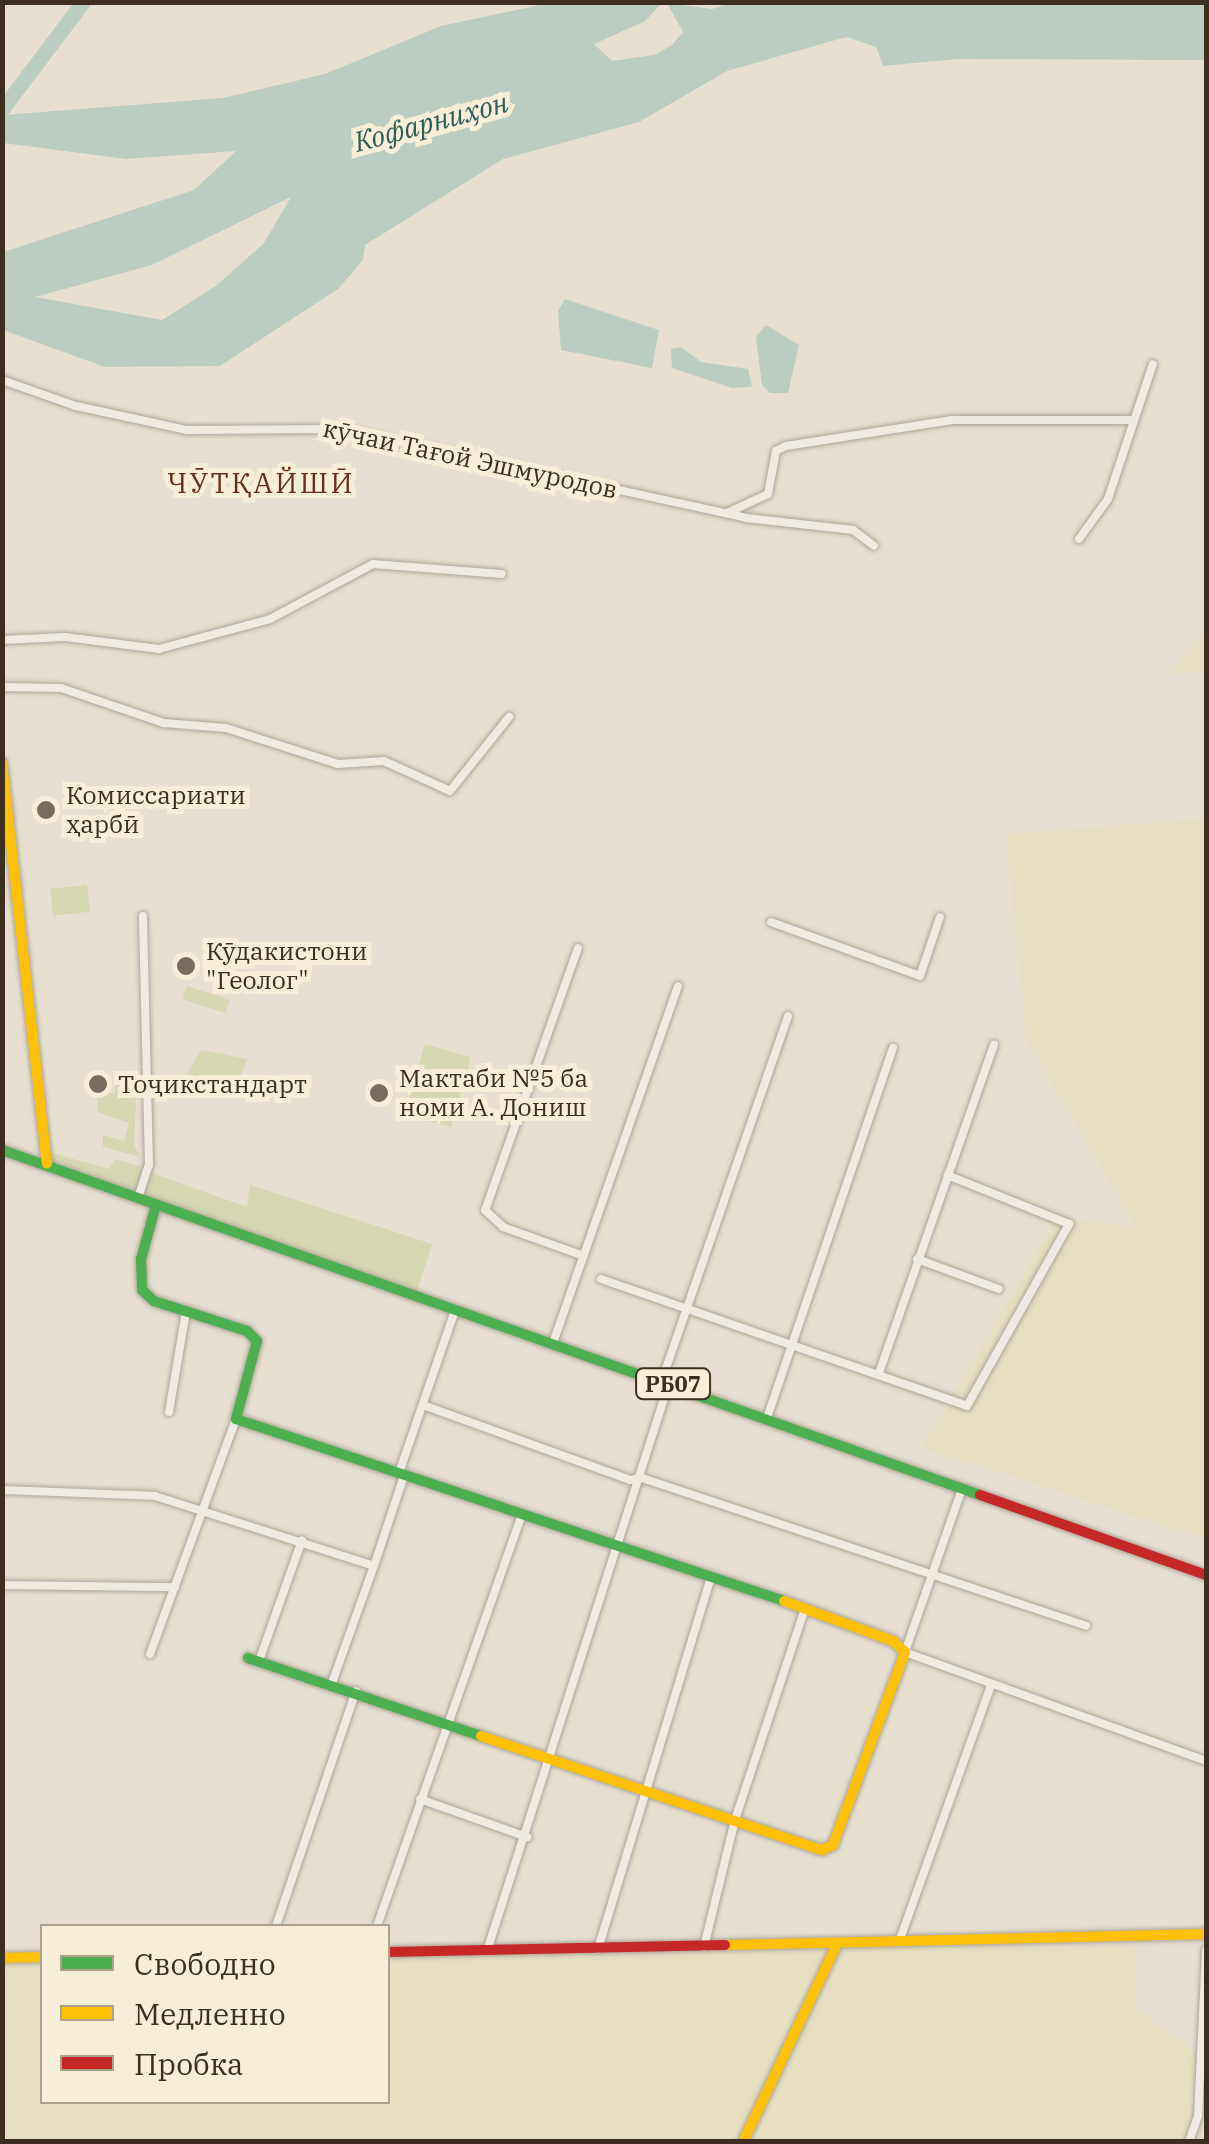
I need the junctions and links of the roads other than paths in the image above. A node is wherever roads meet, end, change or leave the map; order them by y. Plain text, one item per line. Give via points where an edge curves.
1 (1153, 364) dead end
2 (2, 380) edge
3 (1133, 420) junction
4 (726, 513) junction
5 (1079, 539) dead end
6 (874, 546) dead end
7 (502, 574) dead end
8 (2, 640) edge
9 (2, 687) edge
10 (509, 717) dead end
11 (2, 763) edge
12 (143, 916) dead end
13 (940, 916) dead end
14 (771, 922) dead end
15 (578, 948) dead end
16 (678, 986) dead end
17 (788, 1016) dead end
18 (994, 1045) dead end
19 (893, 1048) dead end
20 (2, 1147) edge
21 (47, 1163) junction
22 (948, 1175) junction
23 (138, 1198) junction
24 (156, 1204) junction
25 (584, 1256) junction
26 (917, 1259) junction
27 (601, 1278) dead end
28 (999, 1288) dead end
29 (686, 1308) junction
30 (455, 1310) junction
31 (186, 1311) junction
32 (553, 1343) junction
33 (793, 1345) junction
34 (880, 1373) junction
35 (666, 1382) junction
36 (423, 1405) junction
37 (169, 1412) dead end
38 (767, 1418) junction
39 (236, 1419) junction
40 (402, 1474) junction
41 (642, 1478) junction
42 (2, 1490) edge
43 (962, 1490) junction
44 (204, 1510) junction
45 (522, 1517) junction
46 (302, 1540) junction
47 (619, 1548) junction
48 (374, 1566) junction
49 (932, 1575) junction
50 (1206, 1576) edge
51 (711, 1578) junction
52 (2, 1585) edge
53 (175, 1587) junction
54 (805, 1608) junction
55 (1086, 1626) dead end
56 (905, 1652) junction
57 (150, 1654) dead end
58 (253, 1659) joint
59 (332, 1683) junction
60 (990, 1688) junction
61 (356, 1691) junction
62 (447, 1722) junction
63 (554, 1759) junction
64 (1206, 1761) edge
65 (643, 1792) junction
66 (420, 1799) junction
67 (735, 1820) junction
68 (527, 1837) junction
69 (277, 1924) edge
70 (378, 1924) edge
71 (1206, 1934) edge
72 (836, 1946) junction
73 (898, 1946) junction
74 (704, 1948) junction
75 (598, 1949) junction
76 (1206, 1950) edge
77 (488, 1951) junction
78 (390, 1952) edge
79 (40, 1957) edge
80 (2, 1958) edge
81 (742, 2142) edge
82 (1189, 2142) edge

1 - 3 street
2 - 4 street, кӯчаи Тағой Эшмуродов via 76,406 187,430 339,429
3 - 4 street via 952,420 786,446 776,451 768,494
3 - 5 street via 1108,499
4 - 6 street, кӯчаи Тағой Эшмуродов via 853,530
7 - 8 street via 374,564 270,618 159,649 65,637
9 - 10 street via 61,688 164,723 226,728 338,764 384,761 450,791
11 - 21 main road
12 - 23 street via 150,1165
13 - 14 street via 920,976
15 - 25 street via 485,1210 503,1228
16 - 25 street
17 - 29 street
18 - 22 street
19 - 33 street
20 - 21 main road, РБ07
21 - 23 main road, РБ07
22 - 26 street
22 - 34 street via 1065,1218 1069,1231 967,1406
23 - 24 main road, РБ07
24 - 30 main road, РБ07
24 - 31 main road via 139,1284 154,1300
25 - 32 street
26 - 28 street
26 - 34 street
27 - 29 street
29 - 33 street
29 - 35 street
30 - 32 main road, РБ07
30 - 36 street
31 - 37 street
31 - 39 main road via 247,1331 258,1342
32 - 35 main road, РБ07
33 - 34 street
33 - 38 street
35 - 38 main road, РБ07
35 - 41 street
36 - 40 street
36 - 41 street via 630,1480
38 - 43 main road, РБ07
39 - 40 main road
39 - 44 street
40 - 45 main road
40 - 48 street
41 - 47 street
41 - 49 street
42 - 44 street via 138,1494
43 - 49 street
43 - 50 main road, РБ07
44 - 46 street
44 - 53 street
45 - 47 main road
45 - 62 street
46 - 48 street
46 - 58 street
47 - 51 main road
47 - 63 street
48 - 59 street
49 - 55 street
49 - 56 street
51 - 54 main road
51 - 65 street
52 - 53 street
53 - 57 street
54 - 56 main road via 894,1641
54 - 67 street
56 - 60 street
56 - 67 main road via 833,1845 822,1850
58 - 59 main road
59 - 61 main road
60 - 64 street
60 - 73 street
61 - 62 main road
61 - 69 street
62 - 63 main road
62 - 66 street
63 - 65 main road
63 - 68 street
65 - 67 main road
65 - 75 street
66 - 68 street
66 - 70 street
67 - 74 street
68 - 77 street
71 - 73 main road
72 - 73 main road
72 - 74 main road
72 - 81 main road
74 - 75 main road
75 - 77 main road
76 - 82 street via 1198,2116
77 - 78 main road
79 - 80 main road

